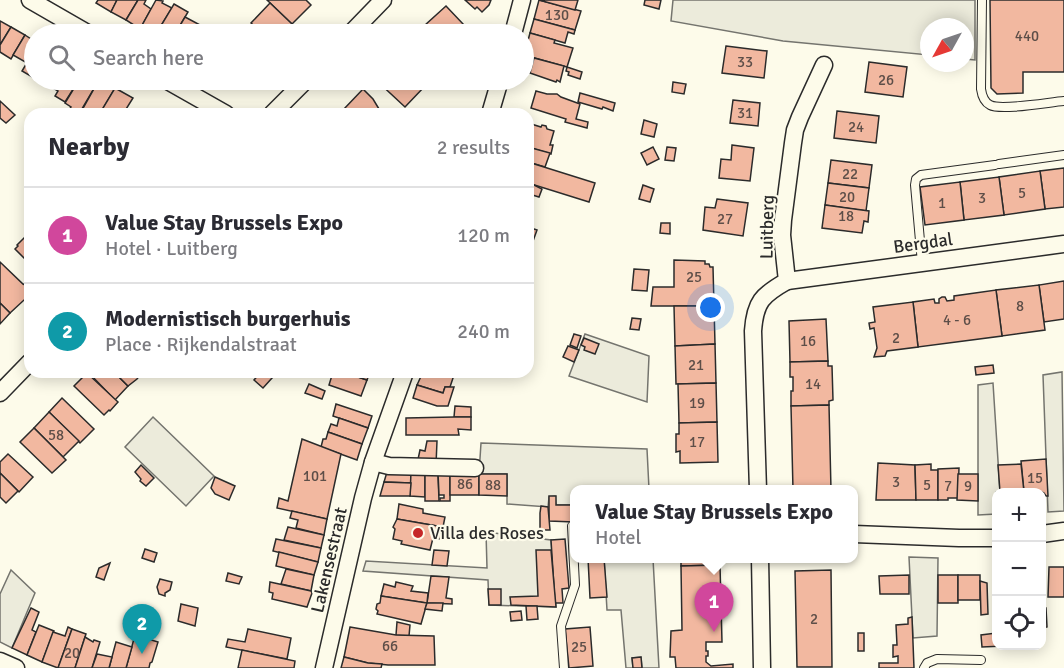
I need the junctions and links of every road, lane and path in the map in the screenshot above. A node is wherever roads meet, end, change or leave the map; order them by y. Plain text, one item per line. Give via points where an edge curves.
1 (30, 0) edge
2 (383, 0) edge
3 (522, 0) edge
4 (982, 0) edge
5 (72, 24) edge
6 (360, 24) edge
7 (516, 24) edge
8 (824, 65) dead end
9 (183, 90) edge
10 (296, 90) edge
11 (497, 90) edge
12 (1064, 101) edge
13 (215, 108) edge
14 (278, 108) edge
15 (492, 108) edge
16 (1064, 155) edge
17 (1064, 244) edge
18 (922, 263) junction
19 (787, 281) junction
20 (24, 369) edge
21 (403, 378) edge
22 (0, 393) edge
23 (373, 462) junction
24 (475, 468) dead end
25 (758, 485) edge
26 (1064, 531) edge
27 (1046, 533) edge
28 (858, 534) edge
29 (992, 538) edge
30 (574, 563) edge
31 (760, 563) edge
32 (981, 660) dead end
33 (0, 661) edge
34 (16, 668) edge
35 (324, 668) edge
36 (564, 668) edge
37 (762, 668) edge
38 (924, 668) edge

1 - 5 street
2 - 6 street
3 - 7 street
4 - 12 lane via 984,100 999,108
8 - 19 street, Luitberg via 795,130 782,235
9 - 13 street
10 - 14 street
11 - 15 street
16 - 18 lane via 921,175 915,185
17 - 18 street, Bergdal
18 - 19 street, Bergdal
19 - 25 street, Luitberg via 769,292 755,314
20 - 22 street
21 - 23 street, Lakensestraat
23 - 24 street via 389,466
23 - 35 street, Lakensestraat
26 - 27 street
28 - 29 street
30 - 36 lane via 575,585 561,627
31 - 37 street
32 - 38 lane via 937,659
33 - 34 street

